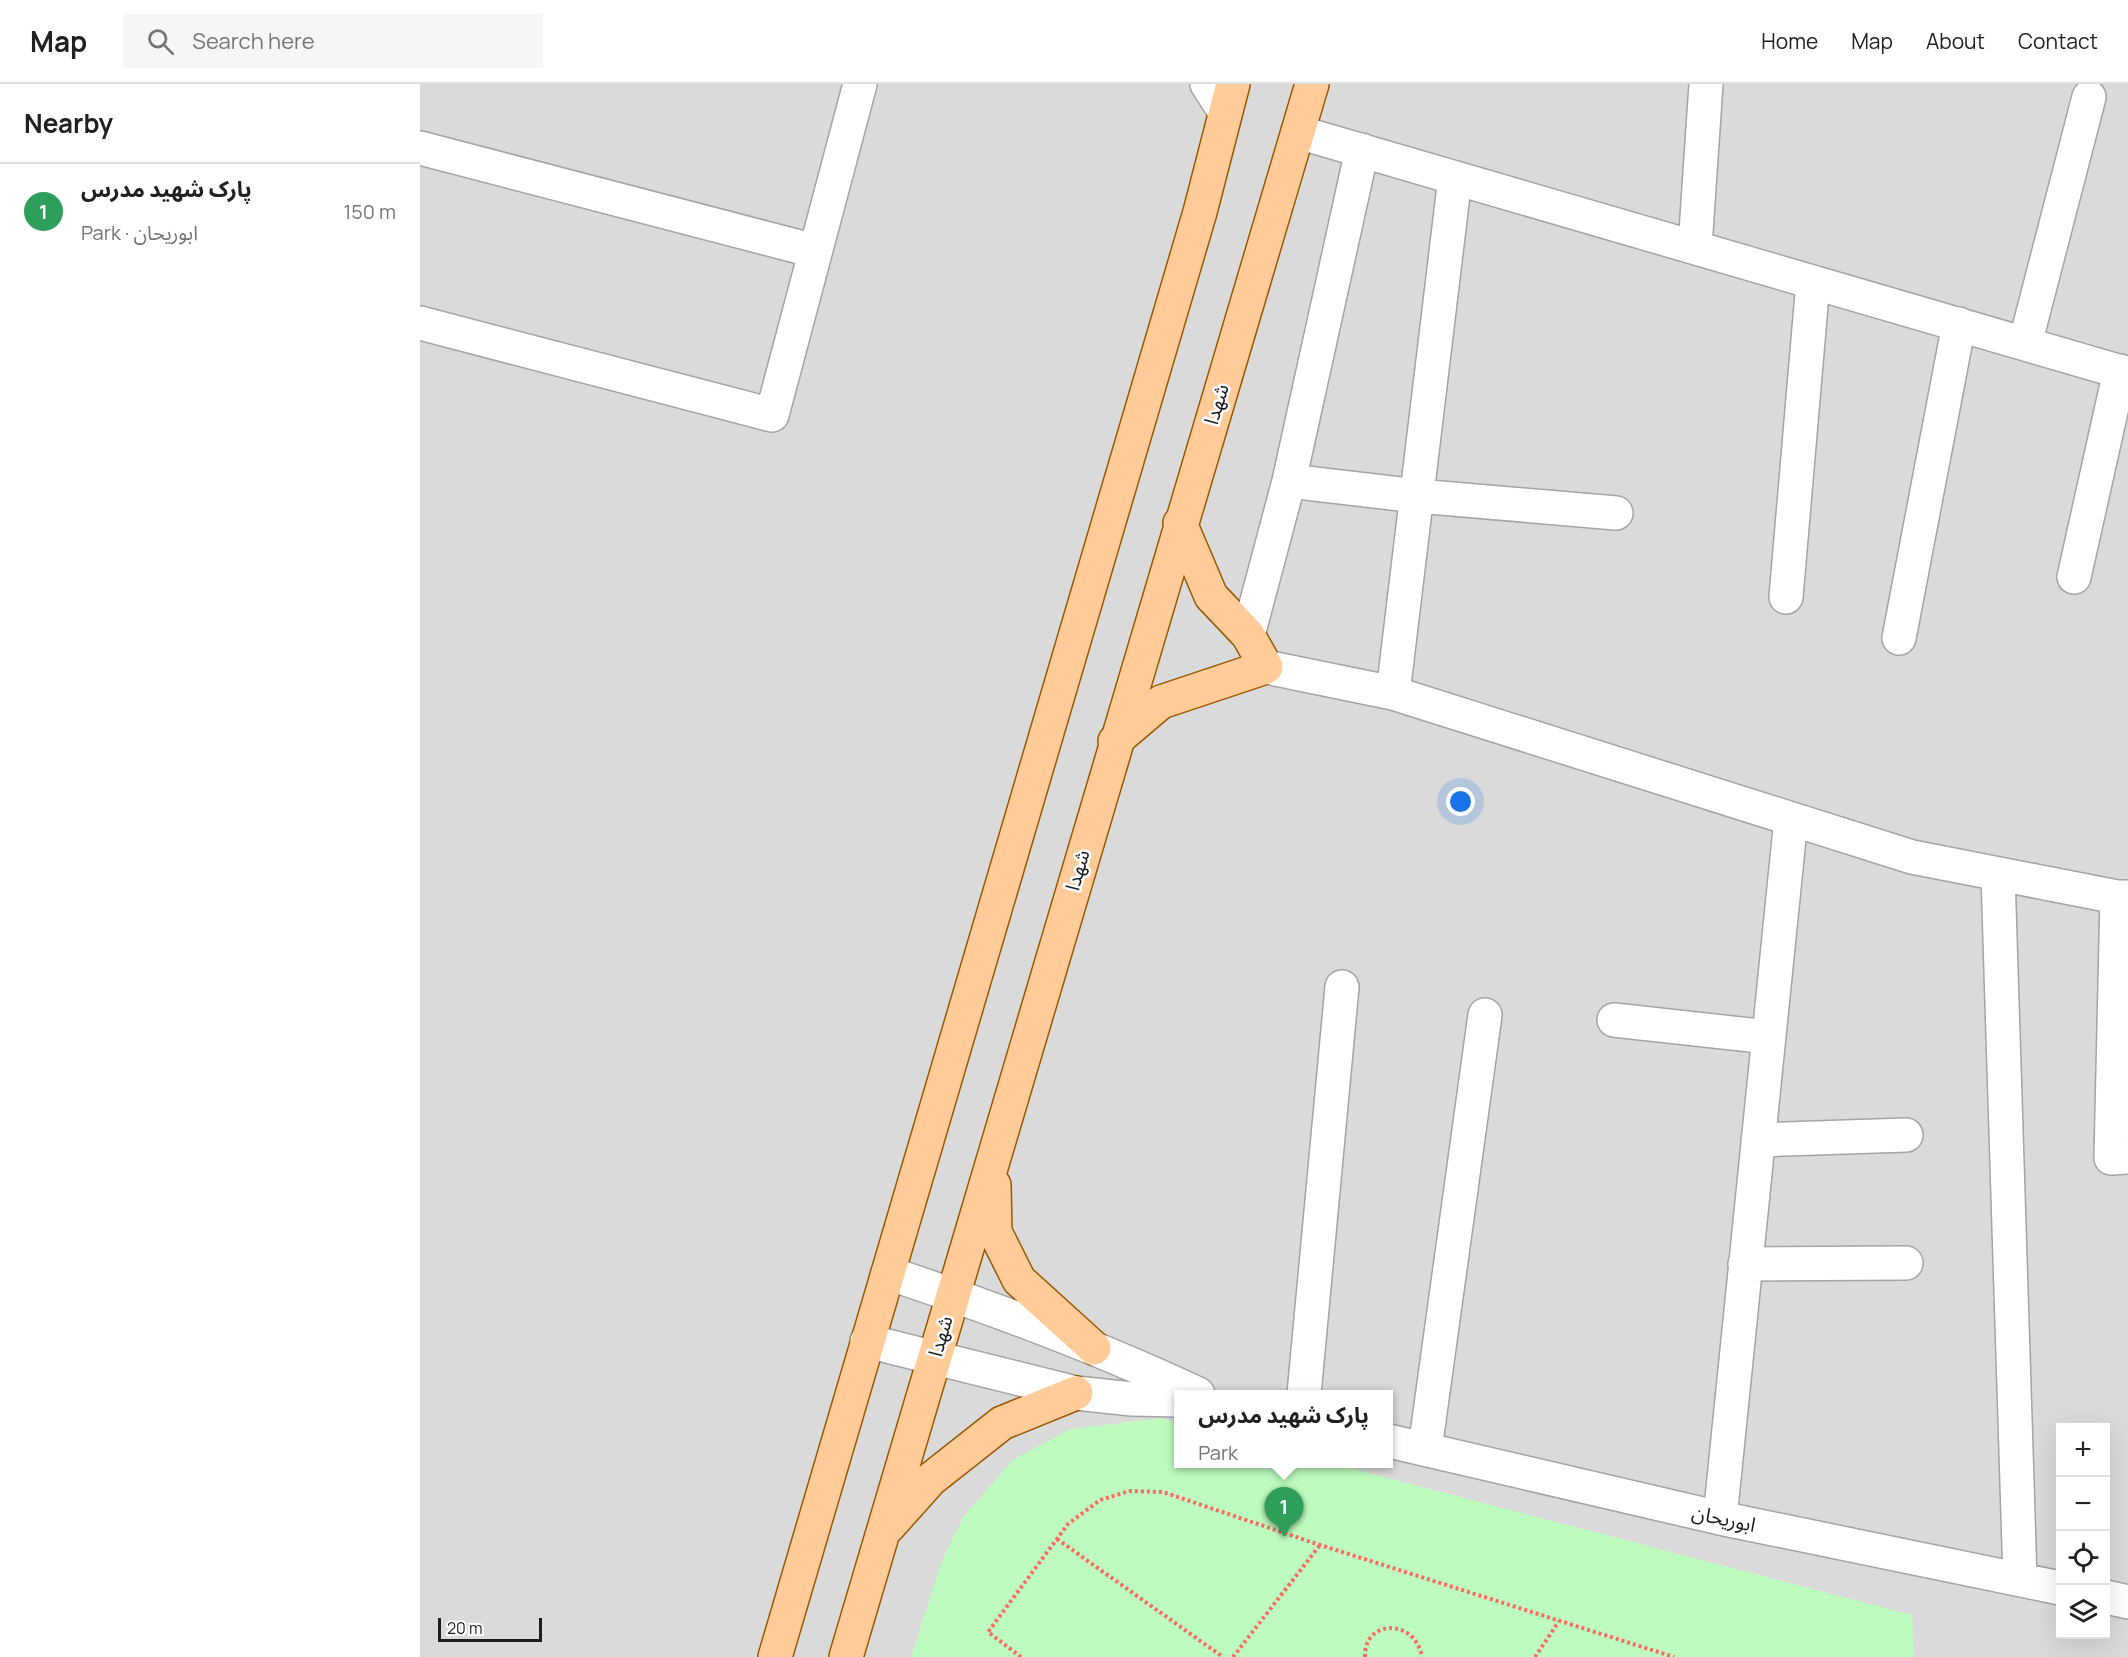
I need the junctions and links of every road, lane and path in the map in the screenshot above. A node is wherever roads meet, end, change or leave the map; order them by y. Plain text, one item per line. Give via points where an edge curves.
1 (860, 84) edge
2 (1207, 84) edge
3 (1312, 84) edge
4 (1706, 84) edge
5 (2089, 97) dead end
6 (1229, 98) edge
7 (1298, 132) junction
8 (420, 148) edge
9 (1362, 150) junction
10 (1455, 177) junction
11 (1695, 248) junction
12 (815, 251) junction
13 (1813, 282) junction
14 (420, 323) edge
15 (1959, 324) junction
16 (2025, 344) junction
17 (2124, 372) edge
18 (1289, 481) junction
19 (1417, 496) junction
20 (1616, 513) dead end
21 (1180, 523) junction
22 (2074, 577) dead end
23 (1786, 597) dead end
24 (1248, 635) junction
25 (1899, 638) dead end
26 (1266, 667) junction
27 (1393, 693) junction
28 (1115, 741) junction
29 (1791, 819) junction
30 (1998, 874) junction
31 (2123, 897) edge
32 (1342, 987) dead end
33 (1485, 1016) dead end
34 (1614, 1020) dead end
35 (1769, 1037) junction
36 (1906, 1135) dead end
37 (1758, 1140) junction
38 (994, 1153) junction
39 (2128, 1157) edge
40 (1906, 1263) dead end
41 (1746, 1264) junction
42 (888, 1273) junction
43 (952, 1294) junction
44 (867, 1341) junction
45 (1095, 1348) junction
46 (934, 1356) junction
47 (1187, 1390) edge
48 (1304, 1390) edge
49 (1076, 1393) junction
50 (1174, 1400) edge
51 (1393, 1442) edge
52 (1425, 1449) junction
53 (1720, 1518) junction
54 (882, 1532) junction
55 (1057, 1539) junction
56 (1320, 1545) junction
57 (2020, 1580) junction
58 (2056, 1587) edge
59 (2110, 1598) edge
60 (2128, 1602) edge
61 (1559, 1621) junction
62 (1665, 1656) edge
63 (775, 1657) edge
64 (846, 1657) edge
65 (1020, 1657) edge
66 (1223, 1657) edge
67 (1233, 1657) edge
68 (1365, 1657) edge
69 (1422, 1657) edge
70 (1535, 1657) edge
71 (1674, 1657) edge

1 - 12 street
2 - 6 street
3 - 7 main road, شهدا
4 - 11 street
5 - 16 street
6 - 42 main road via 1200,212
7 - 9 street
7 - 21 main road, شهدا
8 - 12 street
9 - 10 street
9 - 18 street
10 - 11 street
10 - 19 street
11 - 13 street
12 - 14 street via 772,415
13 - 15 street
13 - 23 street
15 - 16 street
15 - 25 street
16 - 17 street
17 - 22 street
18 - 19 street
18 - 24 street
19 - 20 street
19 - 27 street
21 - 24 main road via 1211,597
21 - 28 main road, شهدا
24 - 26 main road
26 - 27 street
26 - 28 main road via 1161,702
27 - 29 street
28 - 38 main road, شهدا
29 - 30 street via 1912,857
29 - 35 street
30 - 31 street
30 - 57 street
31 - 39 street via 2111,1158
32 - 48 street
33 - 52 street
34 - 35 street
35 - 37 street
36 - 37 street
37 - 41 street
38 - 43 main road, شهدا
38 - 45 main road via 995,1232 1019,1280
40 - 41 street
41 - 53 street
42 - 43 street
42 - 44 main road
43 - 45 street
43 - 46 main road, شهدا
44 - 46 street
44 - 63 main road
45 - 47 street
46 - 49 street
46 - 54 main road, شهدا
49 - 50 street
49 - 54 main road via 1002,1423 931,1479
51 - 52 street, ابوریحان
52 - 53 street, ابوریحان
53 - 57 street, ابوریحان
54 - 64 main road, شهدا
55 - 56 path via 1068,1524 1100,1500 1130,1491 1163,1492
55 - 65 path via 987,1632
55 - 66 path
56 - 61 path
56 - 67 path
57 - 58 street, ابوریحان
59 - 60 street
61 - 62 path
61 - 70 path
62 - 71 path
68 - 69 path via 1372,1636 1389,1628 1416,1638

